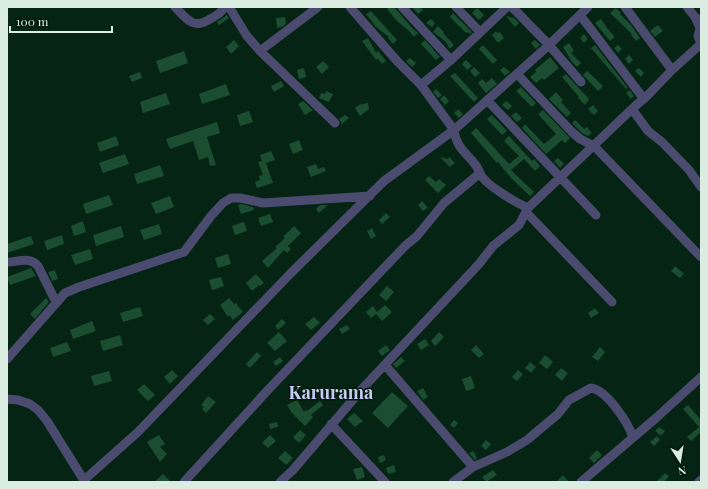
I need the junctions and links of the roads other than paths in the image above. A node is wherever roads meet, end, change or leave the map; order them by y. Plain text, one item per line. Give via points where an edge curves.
1 (175, 7) edge
2 (225, 7) edge
3 (229, 7) edge
4 (318, 7) edge
5 (402, 7) edge
6 (456, 7) edge
7 (507, 7) edge
8 (512, 7) edge
9 (625, 7) edge
10 (687, 7) edge
11 (356, 9) edge
12 (583, 10) edge
13 (698, 19) edge
14 (480, 32) junction
15 (701, 44) edge
16 (549, 45) junction
17 (260, 51) junction
18 (451, 60) junction
19 (672, 70) junction
20 (517, 74) junction
21 (581, 82) dead end
22 (421, 86) junction
23 (644, 99) junction
24 (487, 100) junction
25 (632, 109) junction
26 (335, 123) dead end
27 (454, 130) junction
28 (594, 146) junction
29 (480, 173) junction
30 (560, 177) junction
31 (701, 187) edge
32 (370, 196) junction
33 (527, 210) junction
34 (596, 215) dead end
35 (701, 257) edge
36 (7, 262) edge
37 (56, 302) junction
38 (612, 302) dead end
39 (7, 359) edge
40 (385, 365) junction
41 (701, 378) edge
42 (7, 399) edge
43 (331, 424) junction
44 (633, 437) junction
45 (474, 467) junction
46 (286, 480) edge
47 (84, 481) edge
48 (184, 482) edge
49 (385, 482) edge
50 (453, 482) edge
51 (581, 482) edge

1 - 2 street via 196,24 204,23 222,12
3 - 17 street
4 - 17 street
5 - 18 street
6 - 14 street
7 - 14 street
8 - 16 street
9 - 19 street
10 - 13 street
11 - 22 street
12 - 16 street
12 - 23 street
13 - 15 street via 698,36
14 - 18 street
15 - 19 street
16 - 20 street
16 - 21 street
17 - 26 street
18 - 22 street
19 - 23 street
20 - 24 street
20 - 28 street via 572,132
22 - 27 street
23 - 25 street
24 - 27 street
24 - 30 street
25 - 28 street
25 - 31 street via 648,131 689,170
27 - 29 street via 458,146
27 - 32 street via 384,182
28 - 30 street
28 - 35 street
29 - 33 street via 499,191
29 - 48 street via 444,203 417,236 272,385
30 - 33 street
30 - 34 street
32 - 37 street via 263,203 231,198 211,216 184,252 79,287 65,293
32 - 47 street via 290,274 138,432
33 - 38 street
33 - 40 street via 519,225 493,246
36 - 37 street via 34,262
37 - 39 street
40 - 43 street
40 - 45 street
41 - 44 street
42 - 47 street via 30,404 38,410
43 - 46 street
43 - 49 street
44 - 45 street via 629,426 609,400 591,388 569,400 558,414 527,440
44 - 51 street
45 - 50 street

